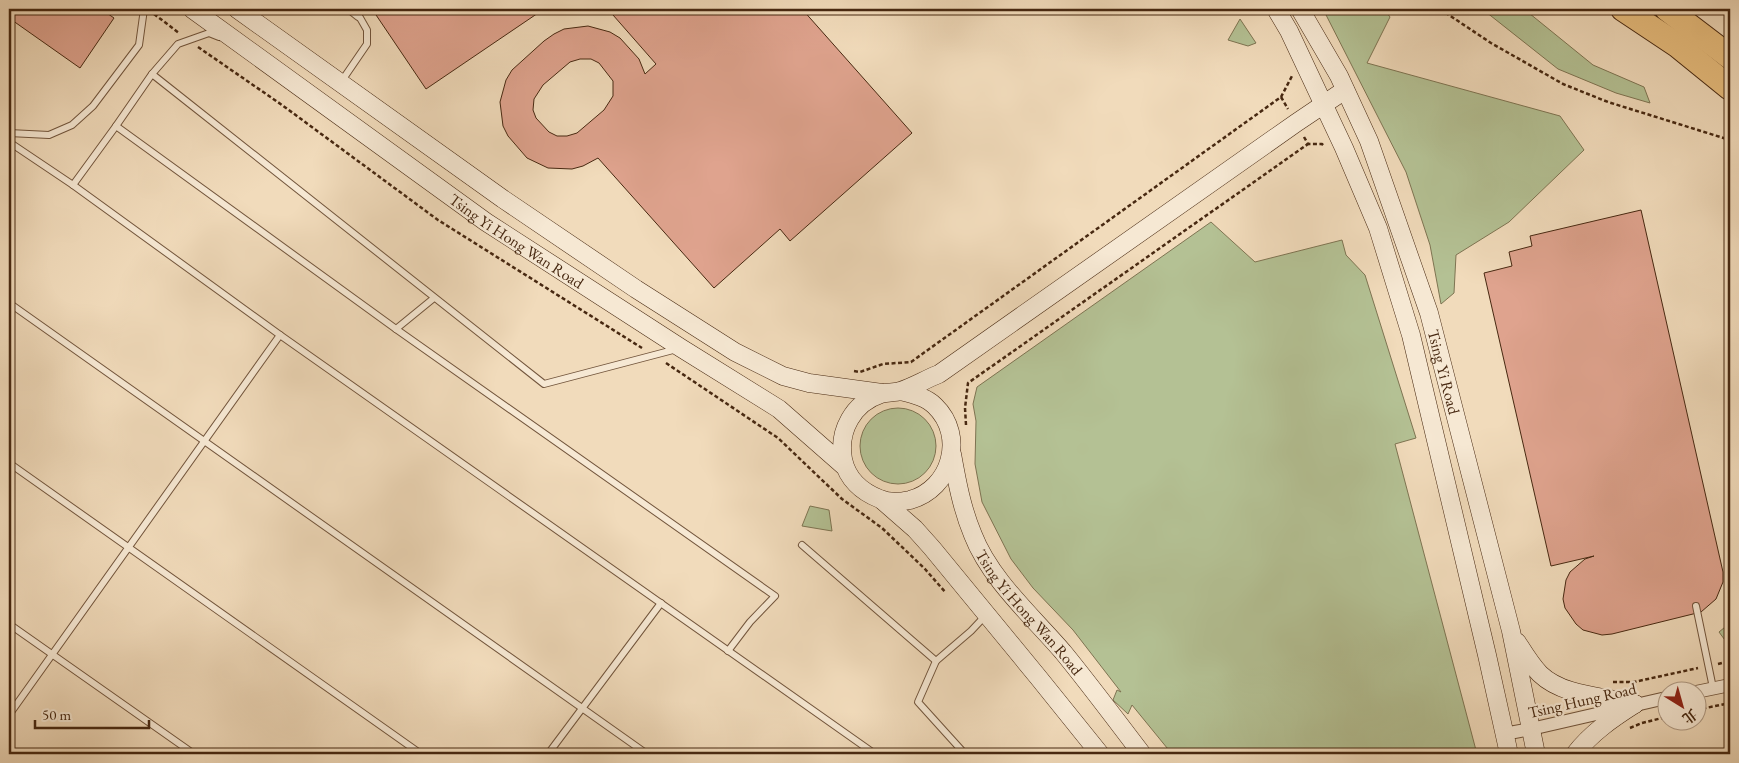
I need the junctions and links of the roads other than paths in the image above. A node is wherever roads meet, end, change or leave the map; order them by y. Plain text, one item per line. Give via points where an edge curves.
1 (144, 9) edge
2 (192, 9) edge
3 (237, 9) edge
4 (348, 9) edge
5 (355, 9) edge
6 (1276, 9) edge
7 (1300, 9) edge
8 (1624, 9) edge
9 (1667, 9) edge
10 (360, 18) junction
11 (242, 45) junction
12 (1730, 57) edge
13 (152, 74) junction
14 (340, 83) junction
15 (1730, 88) edge
16 (1345, 90) junction
17 (1323, 104) junction
18 (116, 126) junction
19 (9, 133) edge
20 (9, 142) edge
21 (73, 185) junction
22 (434, 298) junction
23 (9, 303) edge
24 (396, 329) junction
25 (280, 335) junction
26 (681, 348) junction
27 (938, 374) junction
28 (900, 391) junction
29 (882, 393) junction
30 (934, 405) junction
31 (204, 441) junction
32 (952, 454) junction
33 (9, 463) edge
34 (844, 466) junction
35 (883, 501) junction
36 (802, 545) dead end
37 (128, 548) junction
38 (661, 603) junction
39 (1696, 606) dead end
40 (987, 614) junction
41 (9, 624) edge
42 (1510, 631) junction
43 (728, 651) junction
44 (52, 654) junction
45 (936, 661) junction
46 (1730, 685) edge
47 (1712, 688) junction
48 (1706, 690) edge
49 (1656, 700) edge
50 (1635, 704) junction
51 (583, 708) junction
52 (9, 715) edge
53 (1531, 729) junction
54 (1504, 734) junction
55 (194, 754) edge
56 (421, 754) edge
57 (548, 754) edge
58 (647, 754) edge
59 (875, 754) edge
60 (965, 754) edge
61 (1100, 754) edge
62 (1142, 754) edge
63 (1509, 754) edge
64 (1536, 754) edge
65 (1575, 754) edge

1 - 19 lane via 139,45 93,106 72,126 49,135
2 - 11 street, Tsing Yi Hong Wan Road
3 - 14 street, Tsing Yi Hong Wan Road
4 - 10 lane
5 - 10 lane
6 - 17 street, Tsing Yi Road
7 - 16 street, Tsing Yi Road
8 - 15 highway via 1677,45
9 - 12 highway
10 - 14 lane via 367,30 367,44
11 - 13 lane via 209,33 178,44
11 - 26 street, Tsing Yi Hong Wan Road via 486,222
13 - 18 lane
13 - 22 lane
14 - 29 street, Tsing Yi Hong Wan Road via 534,220 735,352 783,376
16 - 17 street
16 - 42 street, Tsing Yi Road via 1369,140 1428,313
17 - 27 street
17 - 54 street, Tsing Yi Road via 1378,228 1411,335
18 - 21 lane
18 - 24 lane
20 - 21 lane
21 - 25 lane
22 - 24 lane
22 - 26 lane via 544,384
23 - 31 lane
24 - 43 lane via 775,596
25 - 31 lane
25 - 38 lane
26 - 34 street, Tsing Yi Hong Wan Road via 779,409
27 - 28 street
27 - 30 street
28 - 29 street
28 - 30 street via 918,395
29 - 34 street via 866,401 852,414 844,430 841,448
30 - 32 street via 945,419 951,436
31 - 37 lane
31 - 51 lane
32 - 35 street via 946,471 935,486 920,497 902,502
32 - 62 street, Tsing Yi Hong Wan Road via 960,496 973,536 986,559 1002,584 1064,654
33 - 37 lane
34 - 35 street via 853,482 867,494
35 - 40 street, Tsing Yi Hong Wan Road via 920,535
36 - 45 lane
37 - 44 lane
37 - 56 lane
38 - 43 lane
38 - 51 lane
39 - 47 lane
40 - 45 lane
40 - 61 street, Tsing Yi Hong Wan Road
41 - 44 lane
42 - 50 street via 1533,666 1552,683 1574,692
42 - 53 street, Tsing Yi Road
43 - 59 lane
44 - 52 lane
44 - 55 lane
45 - 60 lane via 918,702
46 - 47 street
47 - 48 street
49 - 50 street, Tsing Hung Road
50 - 53 street, Tsing Hung Road
50 - 65 street via 1608,722
51 - 57 lane
51 - 58 lane
53 - 54 street, Tsing Hung Road
53 - 64 street, Tsing Yi Road
54 - 63 street, Tsing Yi Road

